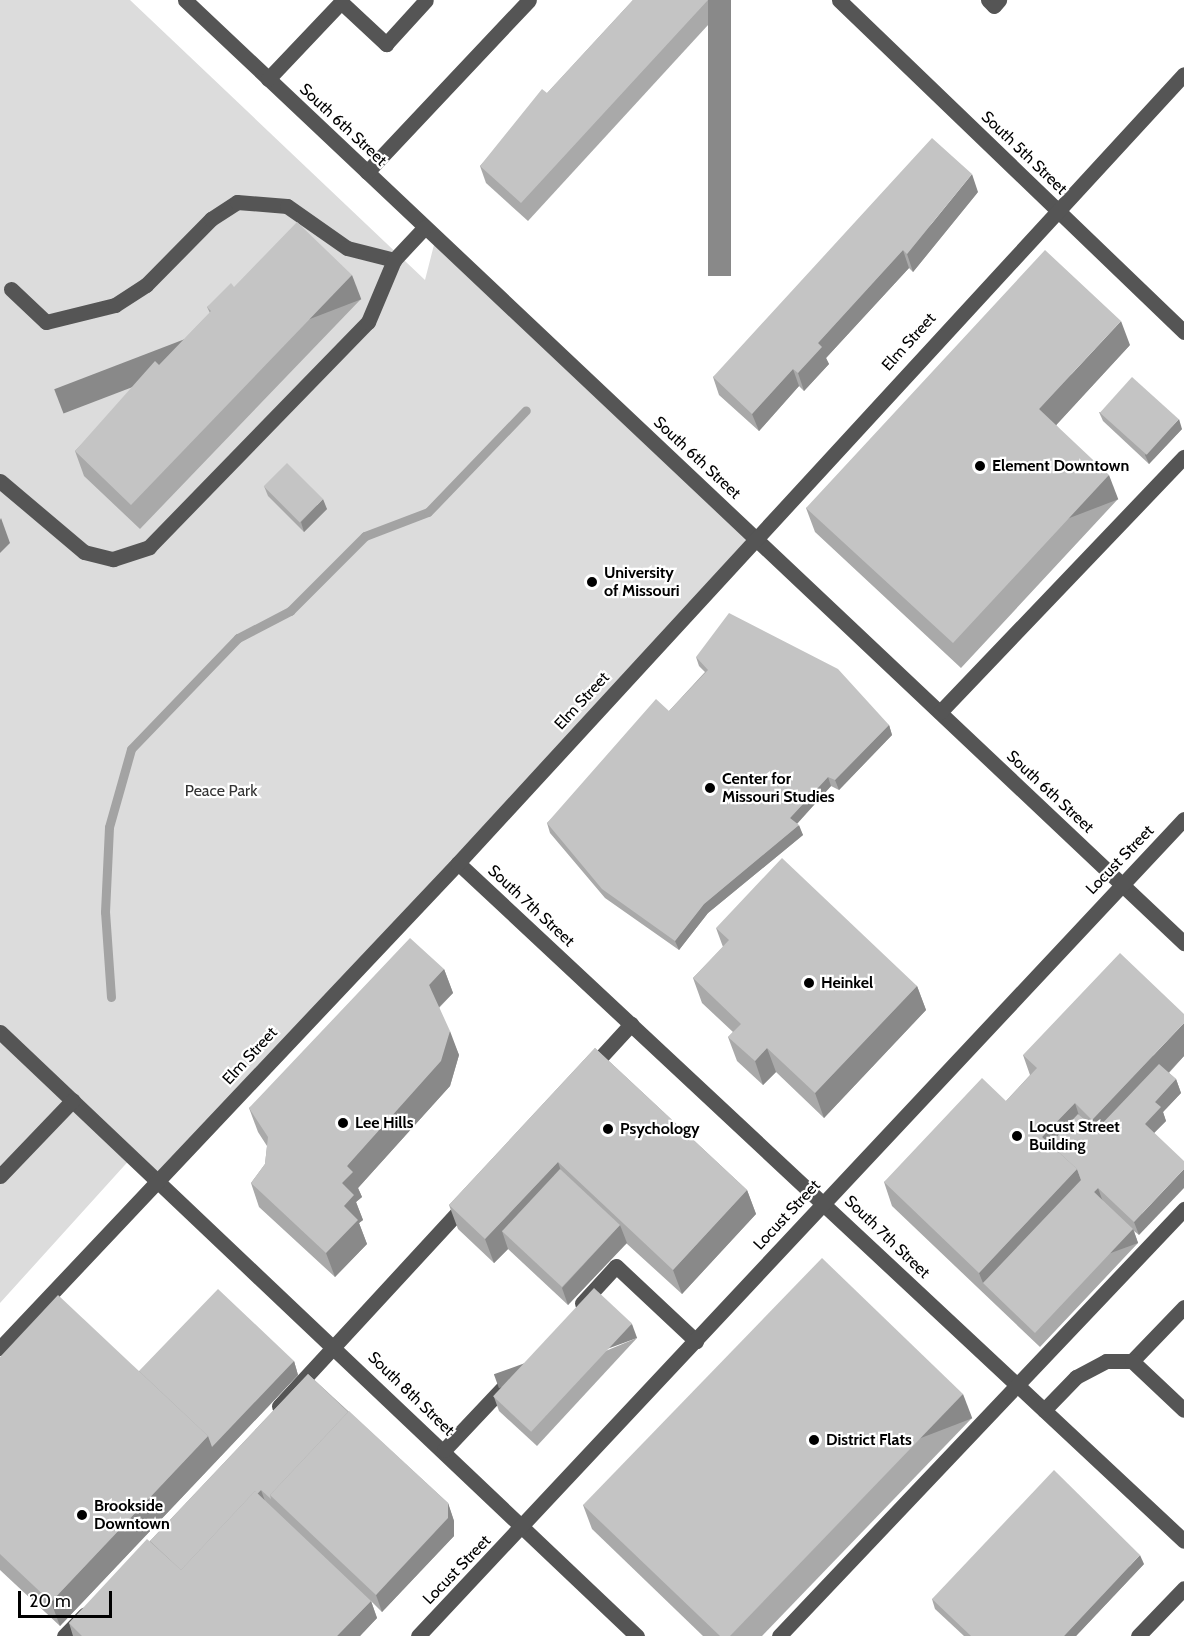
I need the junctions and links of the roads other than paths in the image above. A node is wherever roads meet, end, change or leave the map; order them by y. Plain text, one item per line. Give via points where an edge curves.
1 (184, 0) edge
2 (426, 0) edge
3 (529, 0) edge
4 (839, 0) edge
5 (988, 0) edge
6 (999, 0) edge
7 (1184, 74) edge
8 (268, 79) junction
9 (367, 172) junction
10 (1055, 208) junction
11 (425, 227) junction
12 (394, 260) junction
13 (10, 289) dead end
14 (1184, 332) edge
15 (1184, 457) edge
16 (0, 481) edge
17 (756, 539) junction
18 (940, 712) junction
19 (1184, 819) edge
20 (458, 863) junction
21 (1122, 884) junction
22 (1184, 943) edge
23 (631, 1024) junction
24 (0, 1032) edge
25 (573, 1088) edge
26 (73, 1100) junction
27 (0, 1176) edge
28 (159, 1179) junction
29 (478, 1191) edge
30 (824, 1202) junction
31 (1184, 1209) edge
32 (1184, 1306) edge
33 (568, 1317) edge
34 (696, 1341) junction
35 (334, 1346) junction
36 (0, 1347) edge
37 (1132, 1361) junction
38 (519, 1370) edge
39 (1017, 1385) junction
40 (1044, 1410) junction
41 (1184, 1410) edge
42 (268, 1418) edge
43 (444, 1450) junction
44 (524, 1526) junction
45 (1184, 1541) edge
46 (1184, 1588) edge
47 (97, 1601) edge
48 (64, 1636) edge
49 (418, 1636) edge
50 (638, 1636) edge
51 (778, 1636) edge
52 (1138, 1636) edge

1 - 8 street, South 6th Street
2 - 8 street via 386,44 340,2
3 - 9 street
4 - 10 street, South 5th Street
5 - 6 street via 994,6
7 - 10 street, Elm Street
8 - 9 street, South 6th Street
9 - 11 street, South 6th Street
10 - 14 street, South 5th Street
10 - 17 street, Elm Street
11 - 12 street
11 - 17 street, South 6th Street
12 - 13 street via 347,248 287,206 237,202 211,219 146,285 115,305 46,322
12 - 16 street via 368,322 149,547 113,559 84,552
15 - 18 street
17 - 18 street, South 6th Street
17 - 20 street, Elm Street
18 - 21 street, South 6th Street
19 - 21 street, Locust Street
20 - 23 street, South 7th Street
20 - 28 street, Elm Street
21 - 22 street, South 6th Street
21 - 30 street, Locust Street
23 - 25 street
23 - 30 street, South 7th Street
24 - 26 street, South 8th Street
26 - 27 street
26 - 28 street, South 8th Street
28 - 35 street, South 8th Street
28 - 36 street, Elm Street
29 - 35 street
30 - 34 street, Locust Street
30 - 39 street, South 7th Street
31 - 39 street
32 - 37 street
33 - 34 street via 616,1266
34 - 44 street, Locust Street
35 - 42 street
35 - 43 street, South 8th Street
37 - 40 street via 1106,1361 1076,1377
37 - 41 street
38 - 43 street
39 - 40 street, South 7th Street
39 - 51 street
40 - 45 street, South 7th Street
43 - 44 street, South 8th Street
44 - 49 street, Locust Street
44 - 50 street, South 8th Street
46 - 52 street
47 - 48 street

